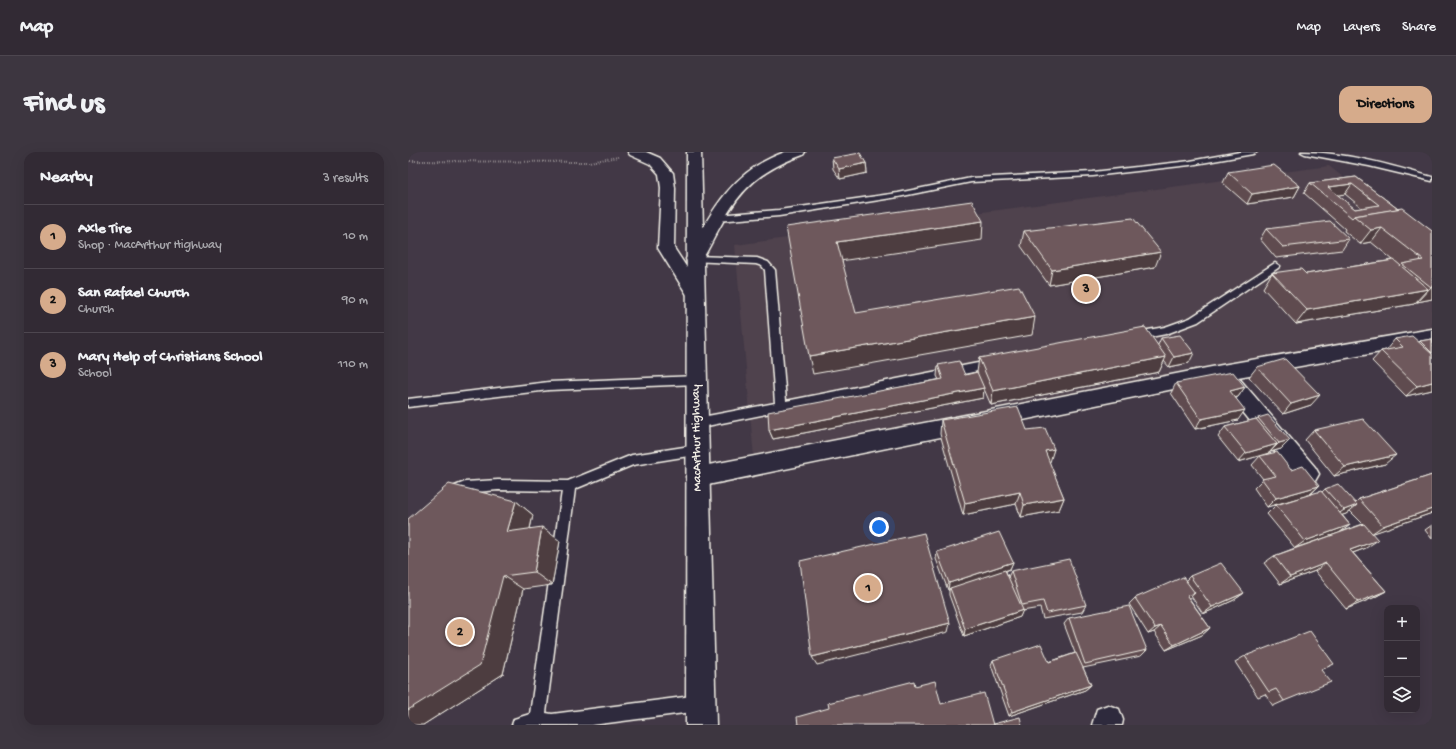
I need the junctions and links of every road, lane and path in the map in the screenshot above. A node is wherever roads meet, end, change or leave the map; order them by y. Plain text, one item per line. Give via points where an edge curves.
1 (694, 152) edge
2 (798, 152) edge
3 (1253, 152) edge
4 (1305, 152) edge
5 (629, 154) edge
6 (408, 161) edge
7 (1432, 179) edge
8 (717, 218) junction
9 (694, 259) junction
10 (1275, 266) dead end
11 (696, 294) junction
12 (1432, 336) edge
13 (1128, 337) edge
14 (1005, 361) edge
15 (1222, 372) junction
16 (697, 380) junction
17 (408, 403) edge
18 (781, 407) junction
19 (697, 423) junction
20 (697, 450) junction
21 (1307, 474) edge
22 (698, 476) junction
23 (570, 486) junction
24 (440, 499) edge
25 (700, 714) edge
26 (537, 720) junction
27 (520, 725) edge

1 - 9 main road, MacArthur Highway
2 - 8 main road via 777,159 748,176 724,203
3 - 8 lane via 1190,163 1092,174 971,180 898,195 779,213
4 - 7 lane via 1347,158
5 - 6 path via 589,162
5 - 11 main road via 655,161 666,173 666,248
8 - 9 main road
9 - 11 main road, MacArthur Highway
9 - 18 lane via 756,261 765,264 770,270
10 - 13 lane via 1194,320 1166,330
11 - 16 main road, MacArthur Highway
12 - 15 main road
14 - 18 lane
15 - 21 main road
15 - 22 main road
16 - 17 lane via 549,386
16 - 19 main road, MacArthur Highway
18 - 19 lane
19 - 20 main road, MacArthur Highway
20 - 22 main road, MacArthur Highway
20 - 23 lane via 632,460
22 - 25 main road, MacArthur Highway
23 - 24 lane via 498,485 465,488
23 - 26 lane
25 - 26 lane via 552,722
26 - 27 lane

